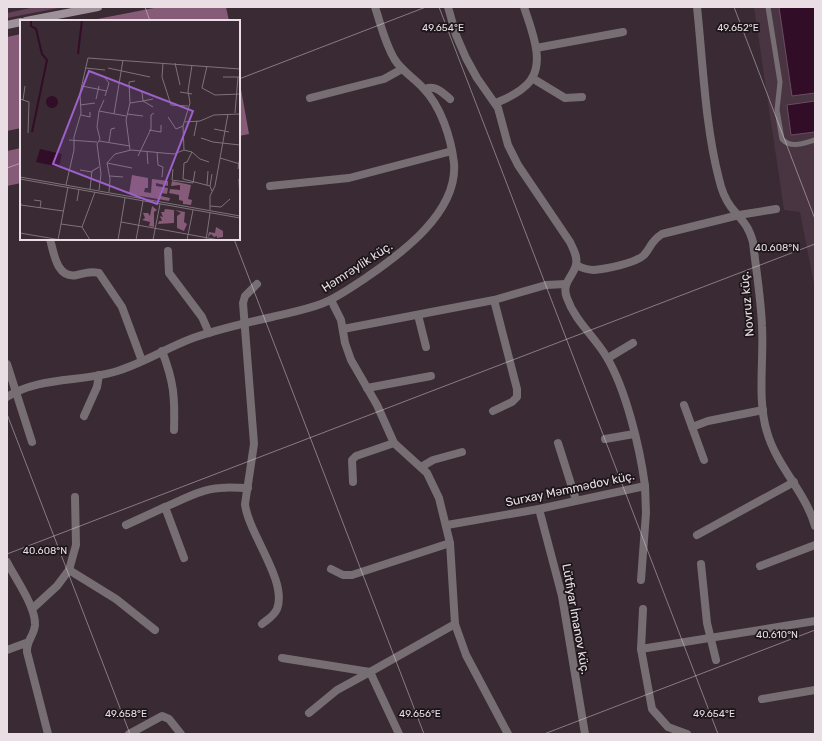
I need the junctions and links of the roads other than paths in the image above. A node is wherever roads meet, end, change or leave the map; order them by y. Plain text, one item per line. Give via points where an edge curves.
1 (98, 7) edge
2 (375, 7) edge
3 (448, 7) edge
4 (524, 7) edge
5 (697, 7) edge
6 (768, 7) edge
7 (31, 20) edge
8 (20, 22) edge
9 (7, 25) edge
10 (623, 32) dead end
11 (536, 48) junction
12 (402, 69) junction
13 (532, 78) junction
14 (425, 89) junction
15 (582, 97) dead end
16 (310, 98) dead end
17 (450, 99) dead end
18 (496, 104) junction
19 (815, 140) edge
20 (452, 151) junction
21 (270, 186) dead end
22 (776, 210) dead end
23 (739, 215) junction
24 (50, 240) edge
25 (168, 250) dead end
26 (576, 265) junction
27 (257, 284) dead end
28 (566, 284) junction
29 (331, 300) junction
30 (494, 300) junction
31 (418, 315) junction
32 (245, 323) junction
33 (343, 328) junction
34 (209, 333) junction
35 (633, 343) dead end
36 (426, 347) dead end
37 (162, 351) junction
38 (608, 358) junction
39 (142, 361) junction
40 (7, 364) edge
41 (99, 375) junction
42 (431, 376) dead end
43 (368, 388) junction
44 (15, 392) junction
45 (7, 397) edge
46 (684, 405) dead end
47 (763, 410) junction
48 (493, 411) dead end
49 (84, 416) dead end
50 (692, 427) junction
51 (174, 430) dead end
52 (634, 434) junction
53 (605, 438) dead end
54 (32, 442) dead end
55 (558, 442) dead end
56 (394, 443) junction
57 (462, 452) dead end
58 (704, 460) dead end
59 (421, 467) junction
60 (353, 482) dead end
61 (794, 482) junction
62 (644, 486) junction
63 (248, 488) junction
64 (75, 497) dead end
65 (576, 500) junction
66 (165, 507) junction
67 (539, 509) junction
68 (126, 525) dead end
69 (447, 525) junction
70 (815, 526) edge
71 (697, 535) dead end
72 (450, 542) junction
73 (815, 546) edge
74 (184, 558) dead end
75 (7, 562) edge
76 (701, 564) dead end
77 (760, 566) dead end
78 (331, 569) dead end
79 (69, 570) junction
80 (641, 580) dead end
81 (32, 609) junction
82 (643, 609) dead end
83 (815, 620) edge
84 (262, 624) dead end
85 (455, 624) junction
86 (155, 630) dead end
87 (710, 636) junction
88 (26, 644) junction
89 (641, 648) junction
90 (7, 650) edge
91 (282, 658) dead end
92 (716, 660) dead end
93 (370, 672) junction
94 (815, 690) edge
95 (762, 699) dead end
96 (309, 713) dead end
97 (48, 734) edge
98 (130, 734) edge
99 (181, 734) edge
100 (400, 734) edge
101 (508, 734) edge
102 (585, 734) edge
103 (687, 734) edge

1 - 7 main road
2 - 12 street, Həmrəylik küç. via 390,50
3 - 18 street via 466,58
4 - 11 street
5 - 23 street, Novruz küç. via 713,152 726,198
6 - 19 lane via 780,82 777,110 782,139 785,143 793,145
8 - 9 main road
10 - 11 street
11 - 13 street via 537,57
12 - 14 street, Həmrəylik küç.
12 - 16 street via 384,79
13 - 15 street via 565,98
13 - 18 street via 524,88
14 - 17 street via 438,89
14 - 20 street, Həmrəylik küç. via 443,121
18 - 26 street via 508,145 518,165 570,242 575,253
20 - 21 street via 349,178
20 - 29 street, Həmrəylik küç. via 454,165 450,191 428,226 386,264
22 - 23 street
23 - 26 street via 662,234 653,240 644,255 634,262 593,270
23 - 47 street, Novruz küç. via 750,230 753,242 762,326
24 - 39 street via 55,259 62,272 70,276 99,273 122,307
25 - 34 street via 169,273 202,317
26 - 28 street
27 - 32 street via 245,296
28 - 30 street via 546,285
28 - 38 street, Surxay Məmmədov küç. via 566,296 571,309
29 - 32 street, Həmrəylik küç. via 306,309
29 - 33 street
30 - 31 street
30 - 48 street via 517,397
31 - 33 street
31 - 36 street
32 - 34 street, Həmrəylik küç.
32 - 63 street via 254,444
33 - 43 street via 351,360
34 - 37 street, Həmrəylik küç.
35 - 38 street
37 - 39 street, Həmrəylik küç.
37 - 51 street via 175,398
38 - 52 street, Surxay Məmmədov küç. via 618,380
39 - 41 street, Həmrəylik küç.
40 - 44 street
41 - 44 street, Həmrəylik küç. via 40,384
41 - 49 street via 97,387
42 - 43 street
43 - 56 street
44 - 45 street, Həmrəylik küç.
44 - 54 street
46 - 50 street
47 - 50 street via 708,421
47 - 61 street, Novruz küç. via 771,445
50 - 58 street
52 - 53 street
52 - 62 street, Surxay Məmmədov küç.
55 - 65 street
56 - 59 street
56 - 60 street via 356,456 352,460
57 - 59 street via 433,460
59 - 69 street via 432,482
61 - 70 street, Novruz küç. via 805,498
61 - 71 street
62 - 65 street, Surxay Məmmədov küç.
62 - 80 street via 646,513
63 - 66 street via 219,488 198,493
63 - 84 street via 246,513 270,565 278,598 273,615
64 - 79 street via 76,545
65 - 67 street, Surxay Məmmədov küç.
66 - 68 street
66 - 74 street
67 - 69 street, Surxay Məmmədov küç.
67 - 102 street, Lütfiyar İmanov küç. via 562,596
69 - 72 street
72 - 78 street via 352,575 343,575
72 - 85 street
73 - 77 street
75 - 81 street
76 - 87 street
79 - 81 street via 48,596
79 - 86 street via 116,599
81 - 88 street via 35,625 33,635
82 - 89 street
83 - 87 street
85 - 93 street
85 - 101 street via 466,655
87 - 89 street
87 - 92 street
88 - 90 street
88 - 97 street via 28,661
89 - 103 street via 652,709 668,727
91 - 93 street
93 - 96 street via 337,690
93 - 100 street
94 - 95 street
98 - 99 street via 162,716 169,718

